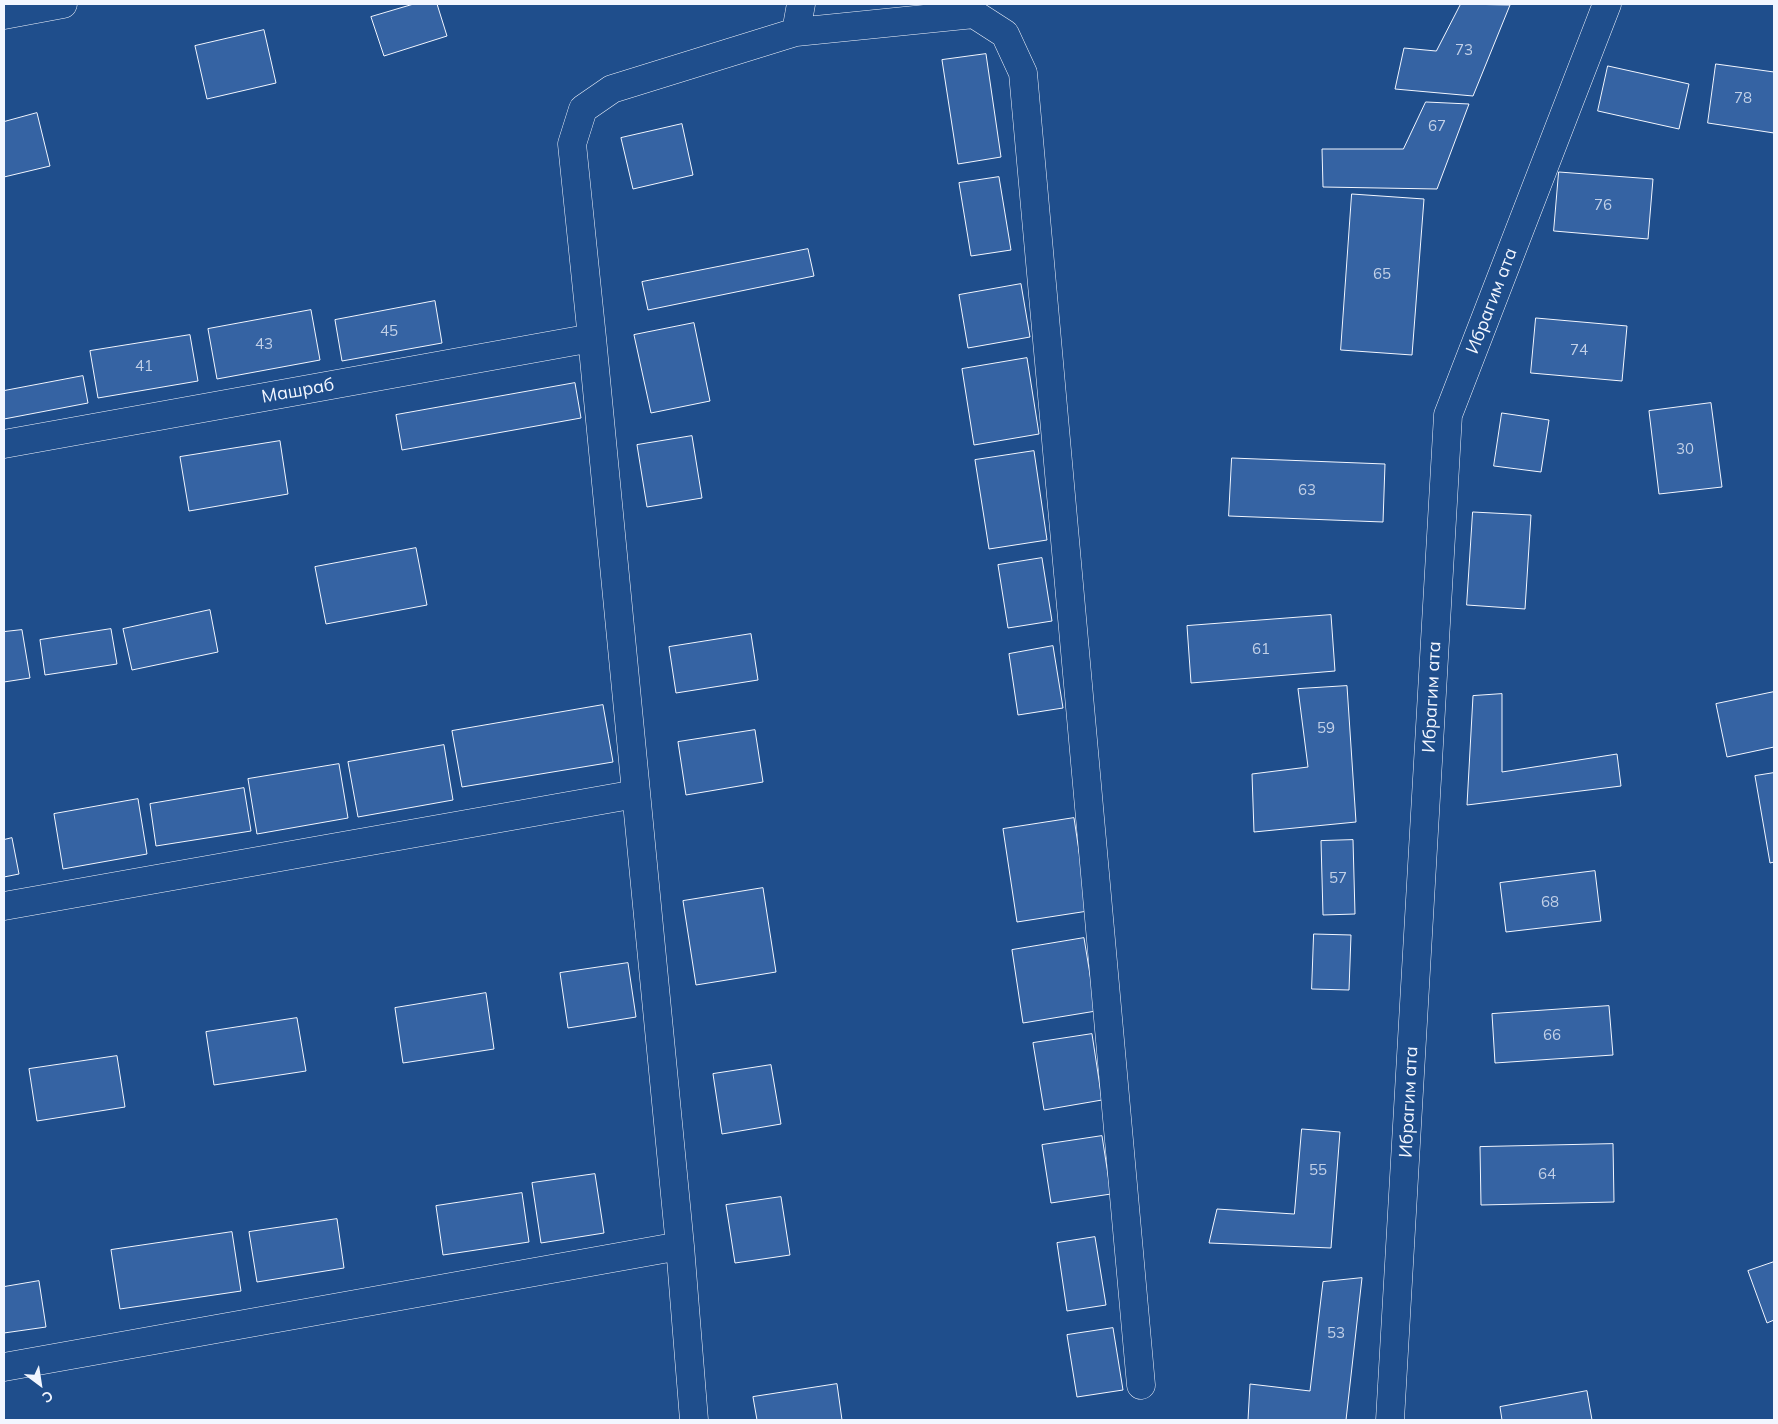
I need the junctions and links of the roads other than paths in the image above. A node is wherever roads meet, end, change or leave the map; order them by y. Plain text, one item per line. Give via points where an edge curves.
1 (63, 4) edge
2 (802, 4) edge
3 (1607, 4) edge
4 (4, 15) edge
5 (796, 32) junction
6 (592, 338) junction
7 (4, 444) edge
8 (636, 794) junction
9 (4, 906) edge
10 (680, 1246) junction
11 (4, 1367) edge
12 (1141, 1385) dead end
13 (694, 1420) edge
14 (1390, 1420) edge

1 - 4 street
2 - 5 street
3 - 14 street, Ибрагим ата via 1448,415
5 - 6 street via 612,89 583,109 572,144
5 - 12 street via 974,14 1005,34 1023,73
6 - 7 street, Машраб
6 - 8 street
8 - 9 street
8 - 10 street
10 - 11 street
10 - 13 street

